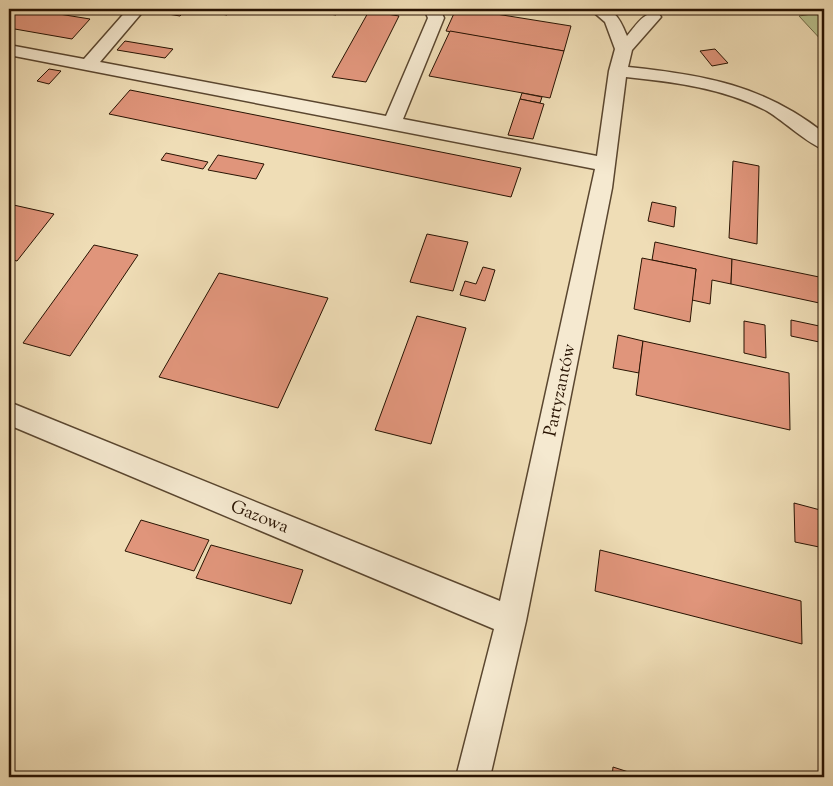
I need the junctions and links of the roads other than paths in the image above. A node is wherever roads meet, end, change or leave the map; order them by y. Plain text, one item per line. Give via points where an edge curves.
1 (137, 9) edge
2 (432, 9) edge
3 (598, 9) edge
4 (653, 17) dead end
5 (9, 50) edge
6 (621, 60) junction
7 (88, 65) junction
8 (392, 123) junction
9 (824, 143) edge
10 (606, 164) junction
11 (9, 413) edge
12 (510, 621) junction
13 (473, 777) edge

1 - 7 street
2 - 8 street via 436,18
3 - 6 street, Partyzantów via 612,20
4 - 6 street
5 - 7 street
6 - 9 street via 754,98 793,118
6 - 10 street, Partyzantów
7 - 8 street
8 - 10 street
10 - 12 street, Partyzantów
11 - 12 street, Gazowa
12 - 13 street, Partyzantów

